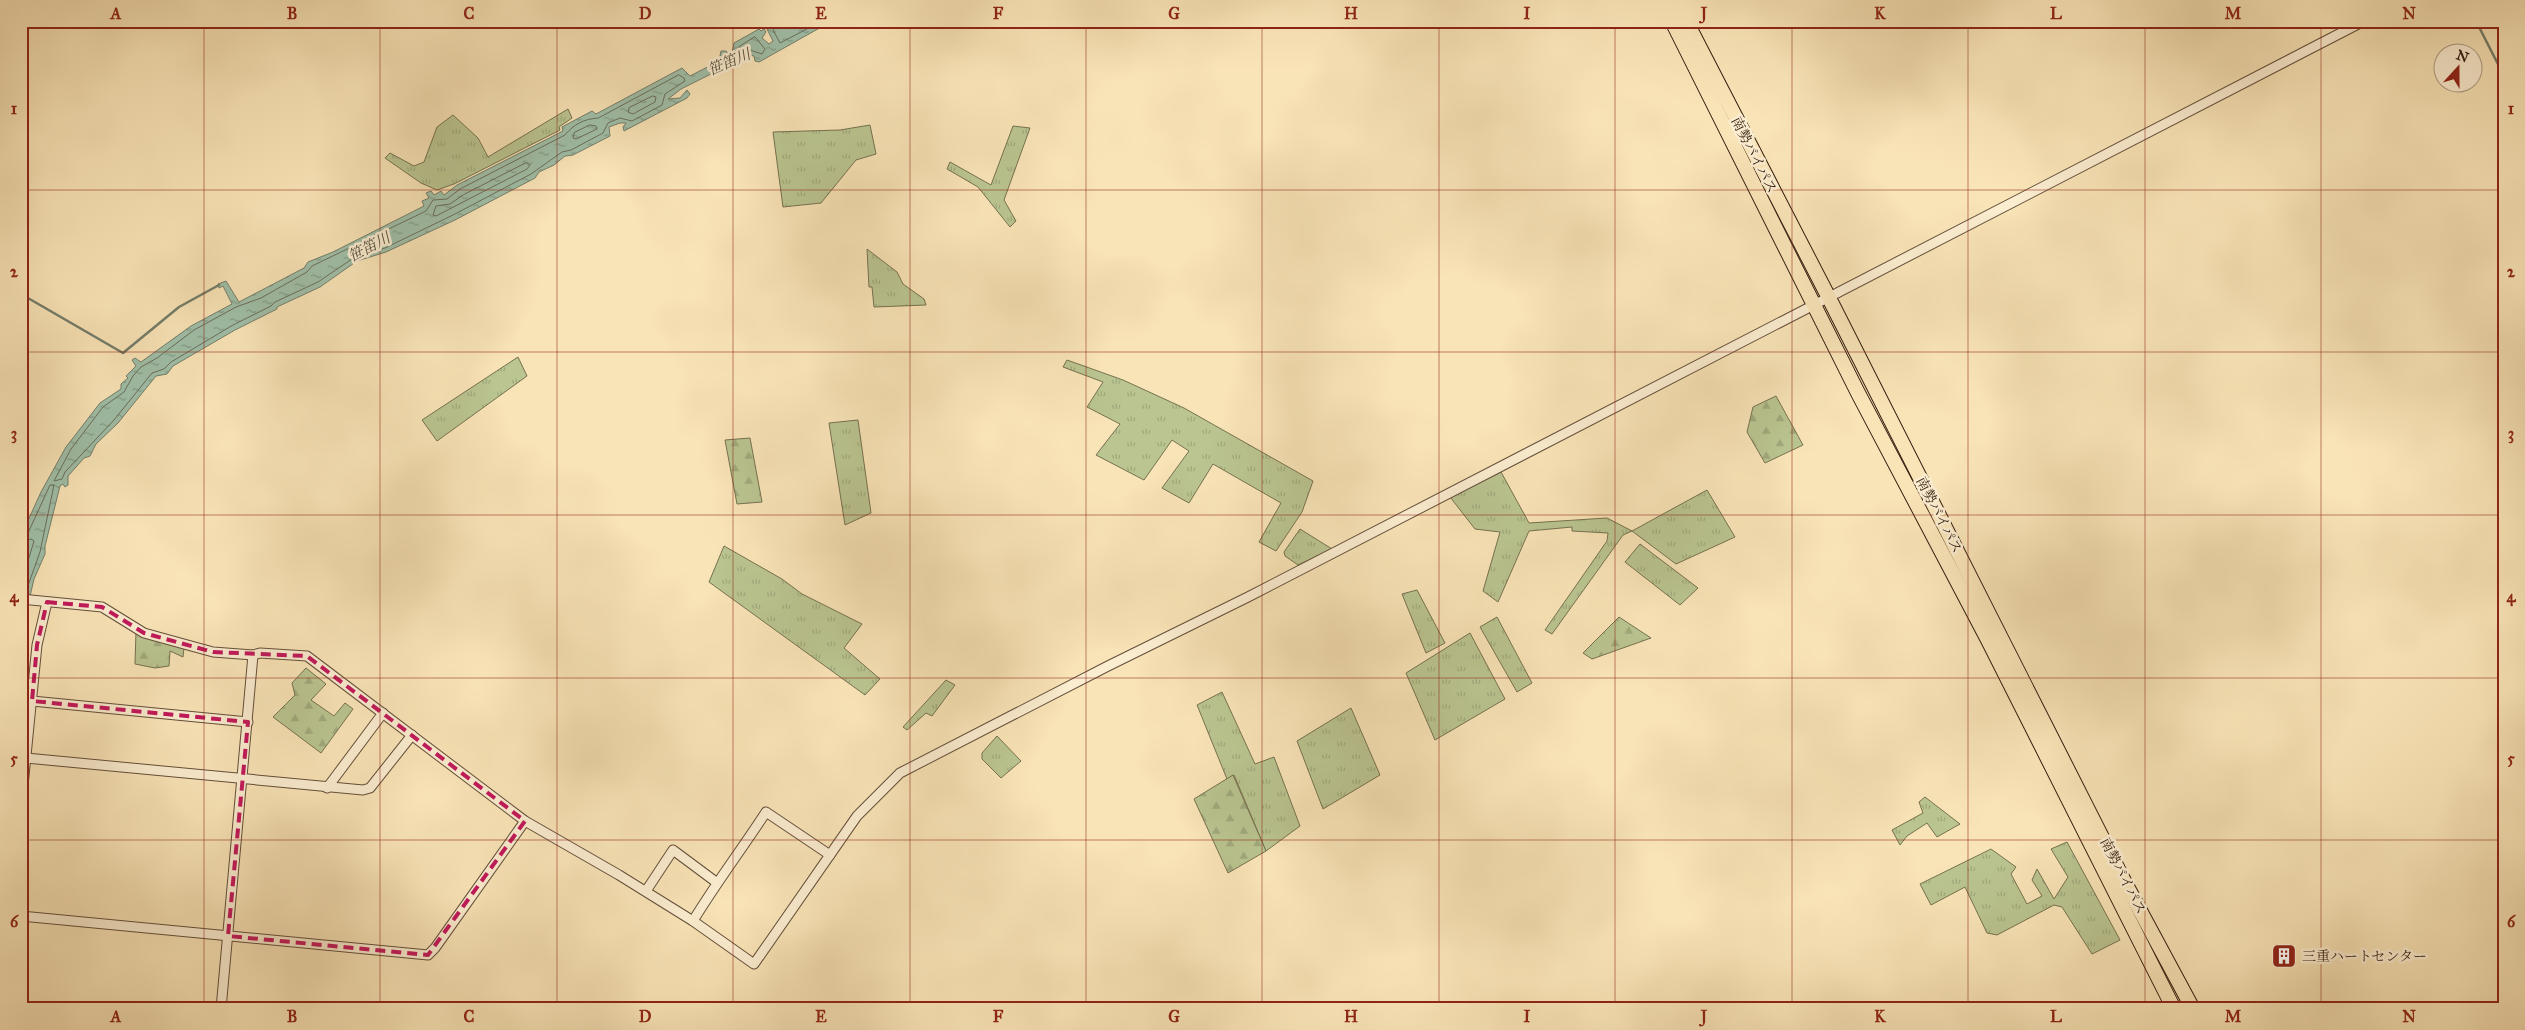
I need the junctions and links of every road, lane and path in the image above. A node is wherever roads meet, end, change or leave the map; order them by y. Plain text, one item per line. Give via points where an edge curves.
1 (1672, 21) edge
2 (1686, 21) edge
3 (2364, 21) edge
4 (1828, 296) junction
5 (1814, 304) junction
6 (21, 600) edge
7 (47, 602) junction
8 (253, 655) junction
9 (32, 701) junction
10 (384, 713) junction
11 (248, 722) junction
12 (412, 735) junction
13 (26, 758) junction
14 (243, 780) junction
15 (327, 788) junction
16 (21, 806) edge
17 (525, 822) junction
18 (830, 855) junction
19 (716, 882) junction
20 (646, 891) junction
21 (21, 916) edge
22 (693, 921) junction
23 (228, 936) junction
24 (221, 1009) edge
25 (2174, 1009) edge
26 (2193, 1009) edge

1 - 5 highway, 南勢バイパス
2 - 4 highway, 南勢バイパス
3 - 4 street
4 - 5 street
4 - 26 highway, 南勢バイパス via 2123,879
5 - 18 street via 900,773 857,816
5 - 25 highway, 南勢バイパス
6 - 7 street
7 - 8 street via 102,607 144,633 213,652
7 - 9 street via 37,645
8 - 10 street via 307,656
8 - 11 street
9 - 11 street
9 - 13 street
10 - 12 street
10 - 15 street
11 - 14 street
12 - 15 street via 370,788
12 - 17 street
13 - 14 street
13 - 16 street
14 - 15 street
14 - 23 street
17 - 20 street
17 - 23 street via 428,955
18 - 19 street via 766,812
18 - 22 street via 754,964
19 - 20 street via 673,850
19 - 22 street
20 - 22 street
21 - 23 street
23 - 24 street

